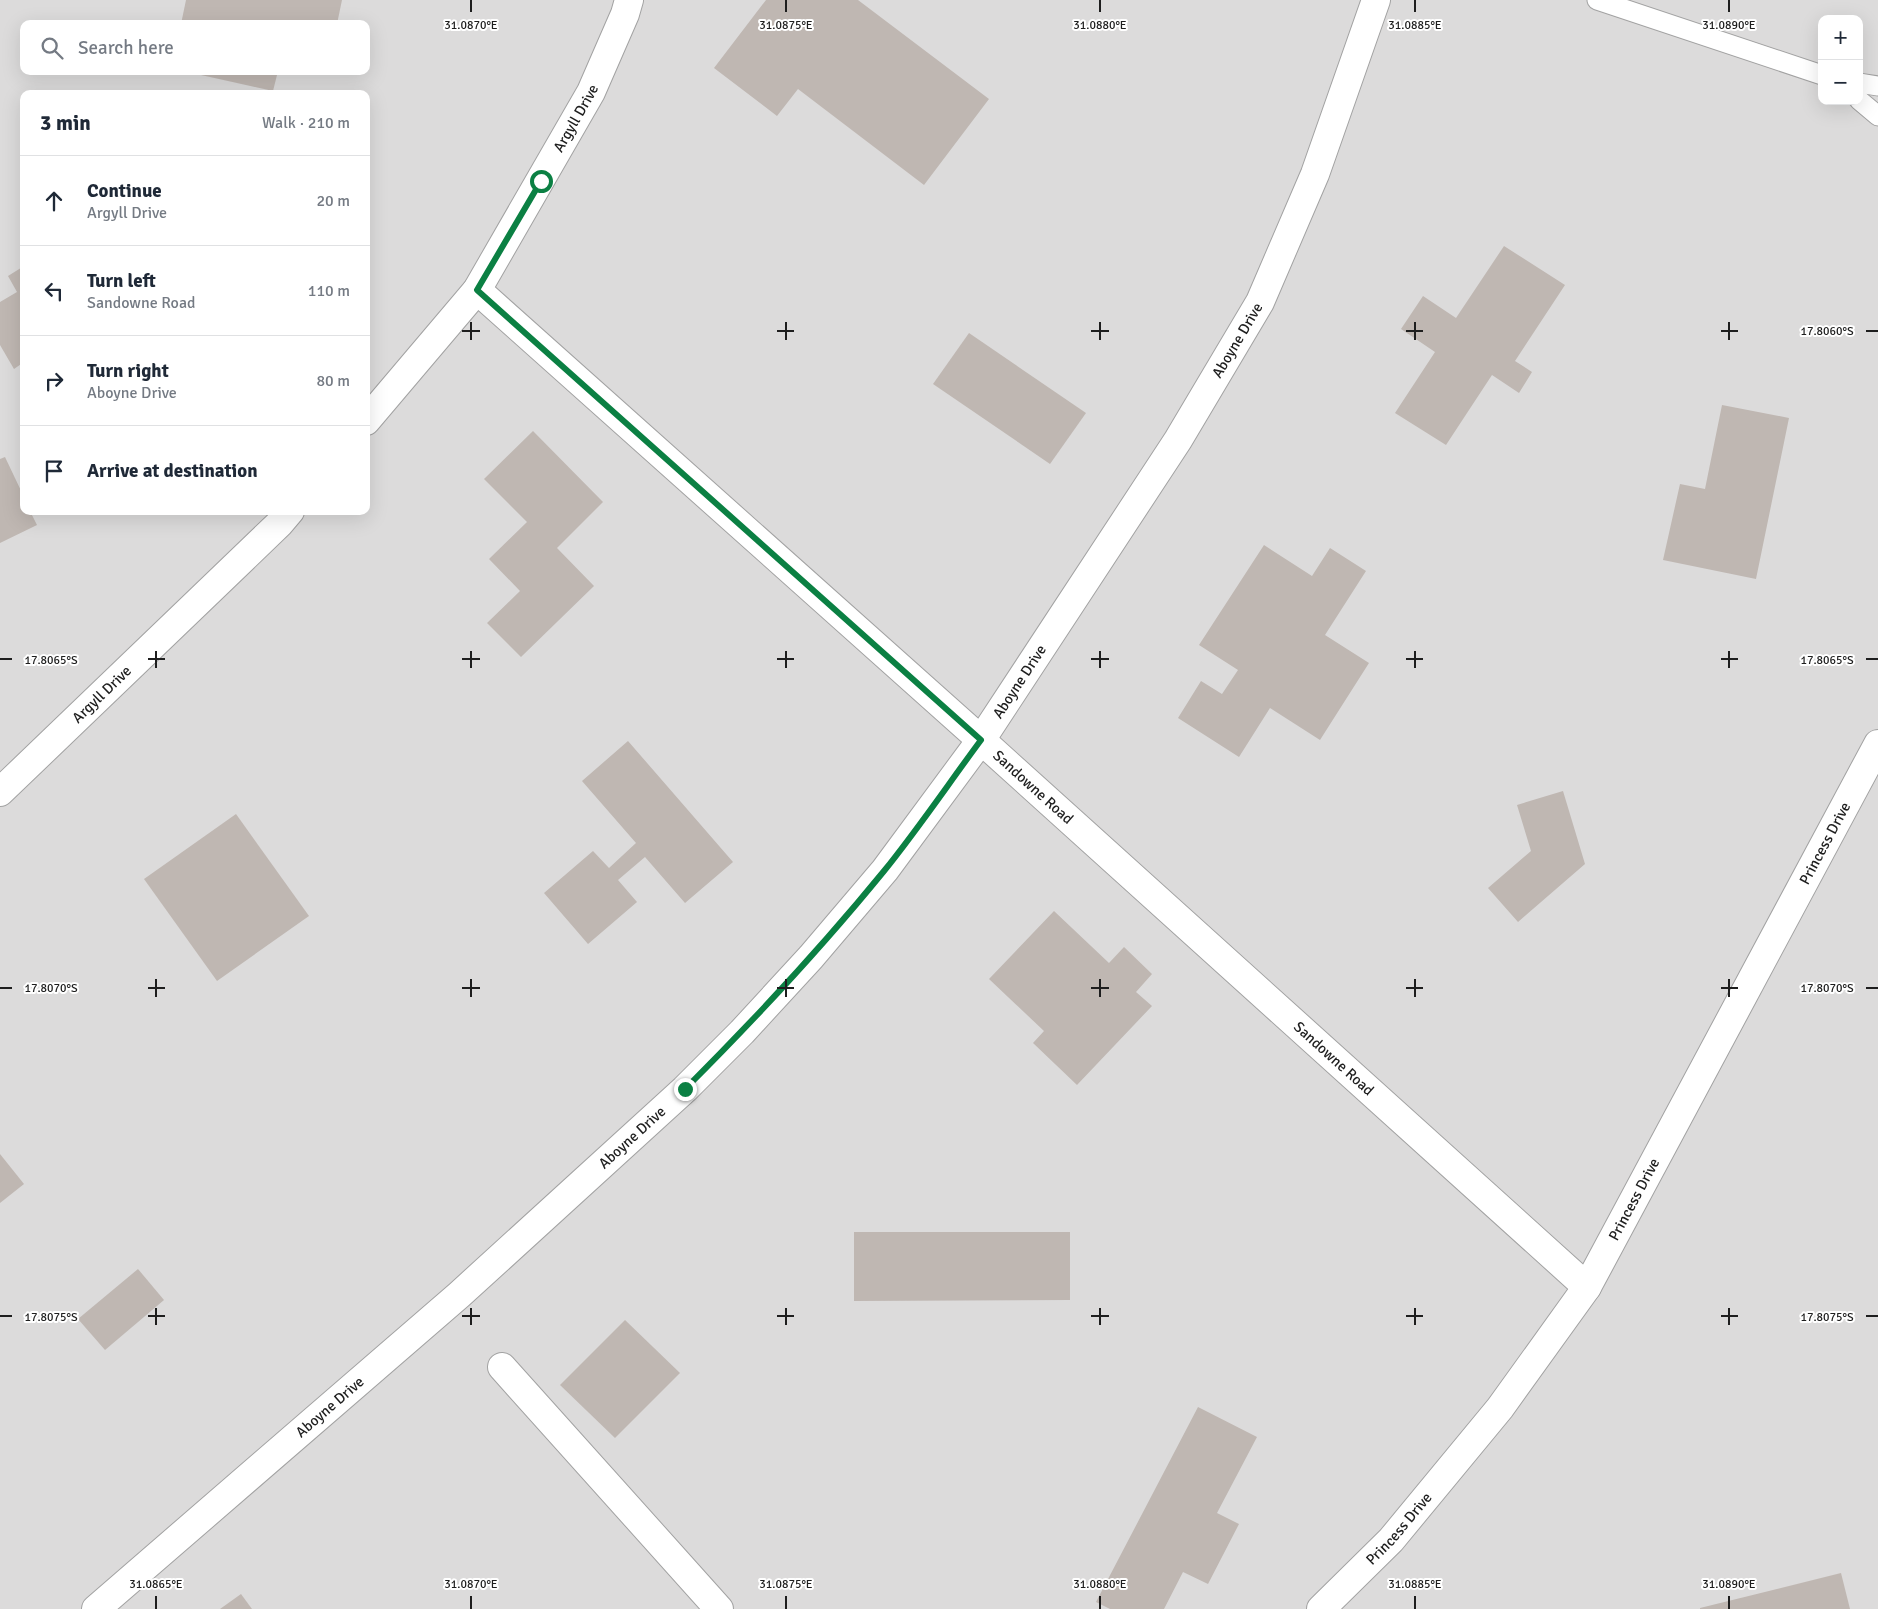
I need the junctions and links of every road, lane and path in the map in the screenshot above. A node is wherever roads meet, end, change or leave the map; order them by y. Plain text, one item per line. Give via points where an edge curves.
1 (630, 0) edge
2 (1376, 0) edge
3 (1597, 0) edge
4 (1818, 74) edge
5 (1863, 84) edge
6 (1878, 86) edge
7 (1863, 103) edge
8 (1878, 116) edge
9 (477, 290) junction
10 (370, 416) edge
11 (279, 515) edge
12 (981, 740) junction
13 (1878, 744) edge
14 (0, 792) edge
15 (1587, 1287) junction
16 (502, 1368) dead end
17 (96, 1609) edge
18 (719, 1609) edge
19 (1321, 1609) edge

1 - 9 street, Argyll Drive via 591,92
2 - 12 street, Aboyne Drive via 1315,174 1260,302 1178,440
3 - 4 lane
5 - 6 lane
7 - 8 lane
9 - 10 street, Argyll Drive
9 - 12 street, Sandowne Road
11 - 14 street, Argyll Drive
12 - 15 street, Sandowne Road
12 - 17 street, Aboyne Drive via 873,884 773,998 685,1089 459,1295
13 - 15 street, Princess Drive
15 - 19 street, Princess Drive via 1500,1408 1391,1540
16 - 18 street

